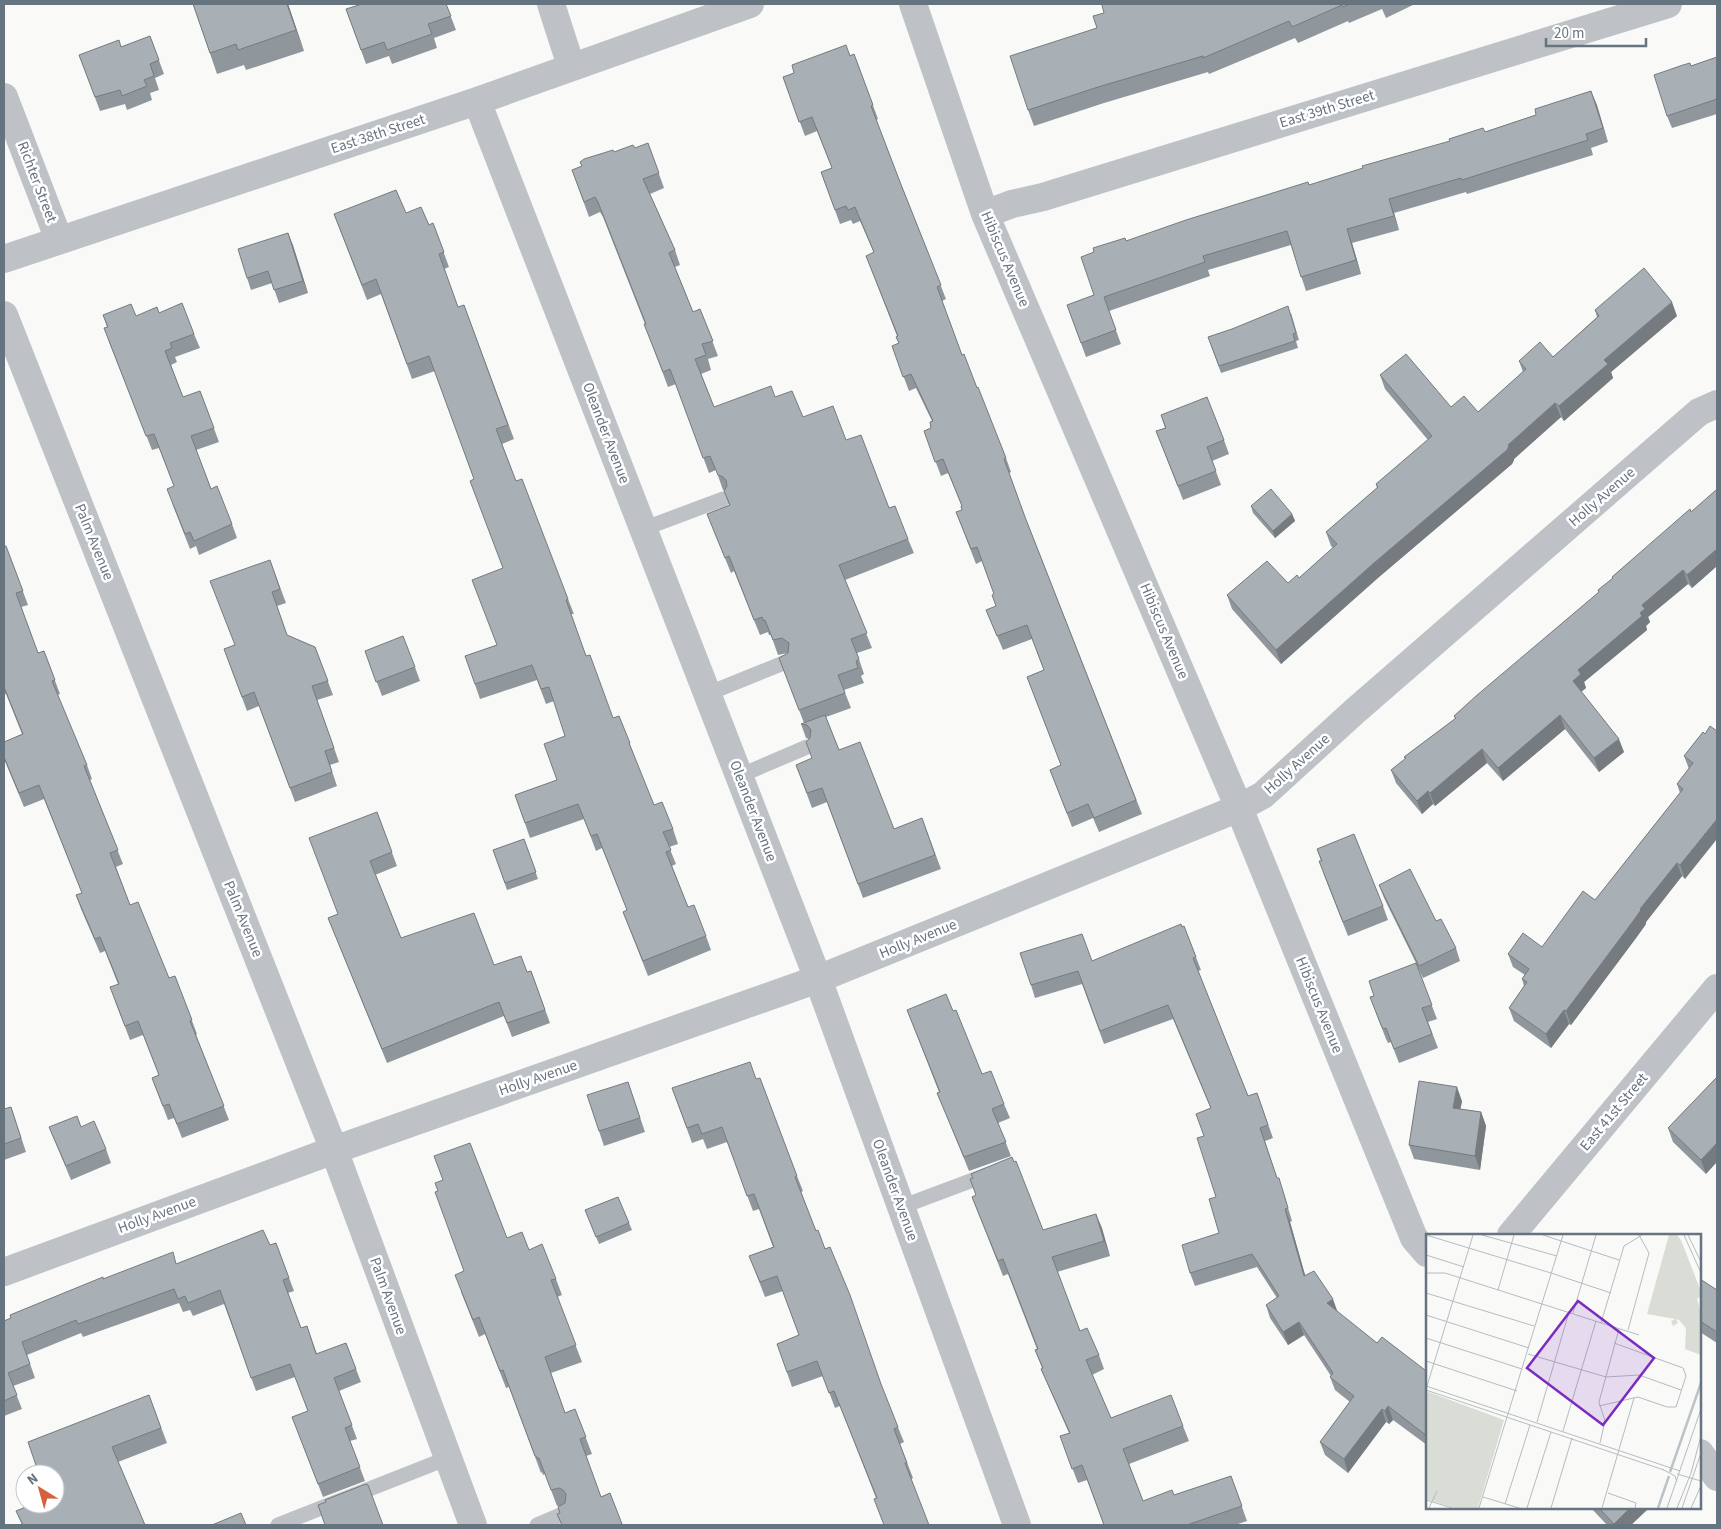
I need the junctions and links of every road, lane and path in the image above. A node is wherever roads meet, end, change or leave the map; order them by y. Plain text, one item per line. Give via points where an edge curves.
1 (551, 4) edge
2 (750, 4) edge
3 (913, 4) edge
4 (1668, 4) edge
5 (571, 66) junction
6 (4, 96) edge
7 (477, 101) junction
8 (985, 214) junction
9 (59, 240) junction
10 (4, 259) edge
11 (4, 315) edge
12 (1717, 404) edge
13 (723, 500) edge
14 (643, 529) junction
15 (786, 662) edge
16 (707, 694) junction
17 (807, 747) edge
18 (739, 776) junction
19 (1239, 808) junction
20 (818, 980) junction
21 (1717, 988) edge
22 (334, 1150) junction
23 (1002, 1169) edge
24 (901, 1207) junction
25 (1512, 1234) edge
26 (1426, 1252) edge
27 (4, 1272) edge
28 (1701, 1454) edge
29 (448, 1458) junction
30 (1717, 1477) edge
31 (562, 1514) edge
32 (278, 1525) edge
33 (473, 1525) edge
34 (537, 1525) edge
35 (1017, 1525) edge

1 - 5 street
2 - 5 street, East 38th Street
3 - 8 street, Hibiscus Avenue
4 - 8 street, East 39th Street
5 - 7 street, East 38th Street
6 - 9 street, Richter Street
7 - 9 street, East 38th Street
7 - 14 street, Oleander Avenue
8 - 19 street, Hibiscus Avenue
9 - 10 street, East 38th Street
11 - 22 street, Palm Avenue
12 - 19 street, Holly Avenue via 1699,412 1264,795
13 - 14 lane
14 - 16 street, Oleander Avenue
15 - 16 lane
16 - 18 street, Oleander Avenue
17 - 18 lane
18 - 20 street, Oleander Avenue
19 - 20 street, Holly Avenue
19 - 26 street, Hibiscus Avenue via 1414,1238
20 - 22 street, Holly Avenue
20 - 24 street, Oleander Avenue
21 - 25 street, East 41st Street
22 - 27 street, Holly Avenue
22 - 29 street, Palm Avenue
23 - 24 lane
24 - 35 street, Oleander Avenue
28 - 30 street
29 - 32 lane
29 - 33 street, Palm Avenue
31 - 34 lane

